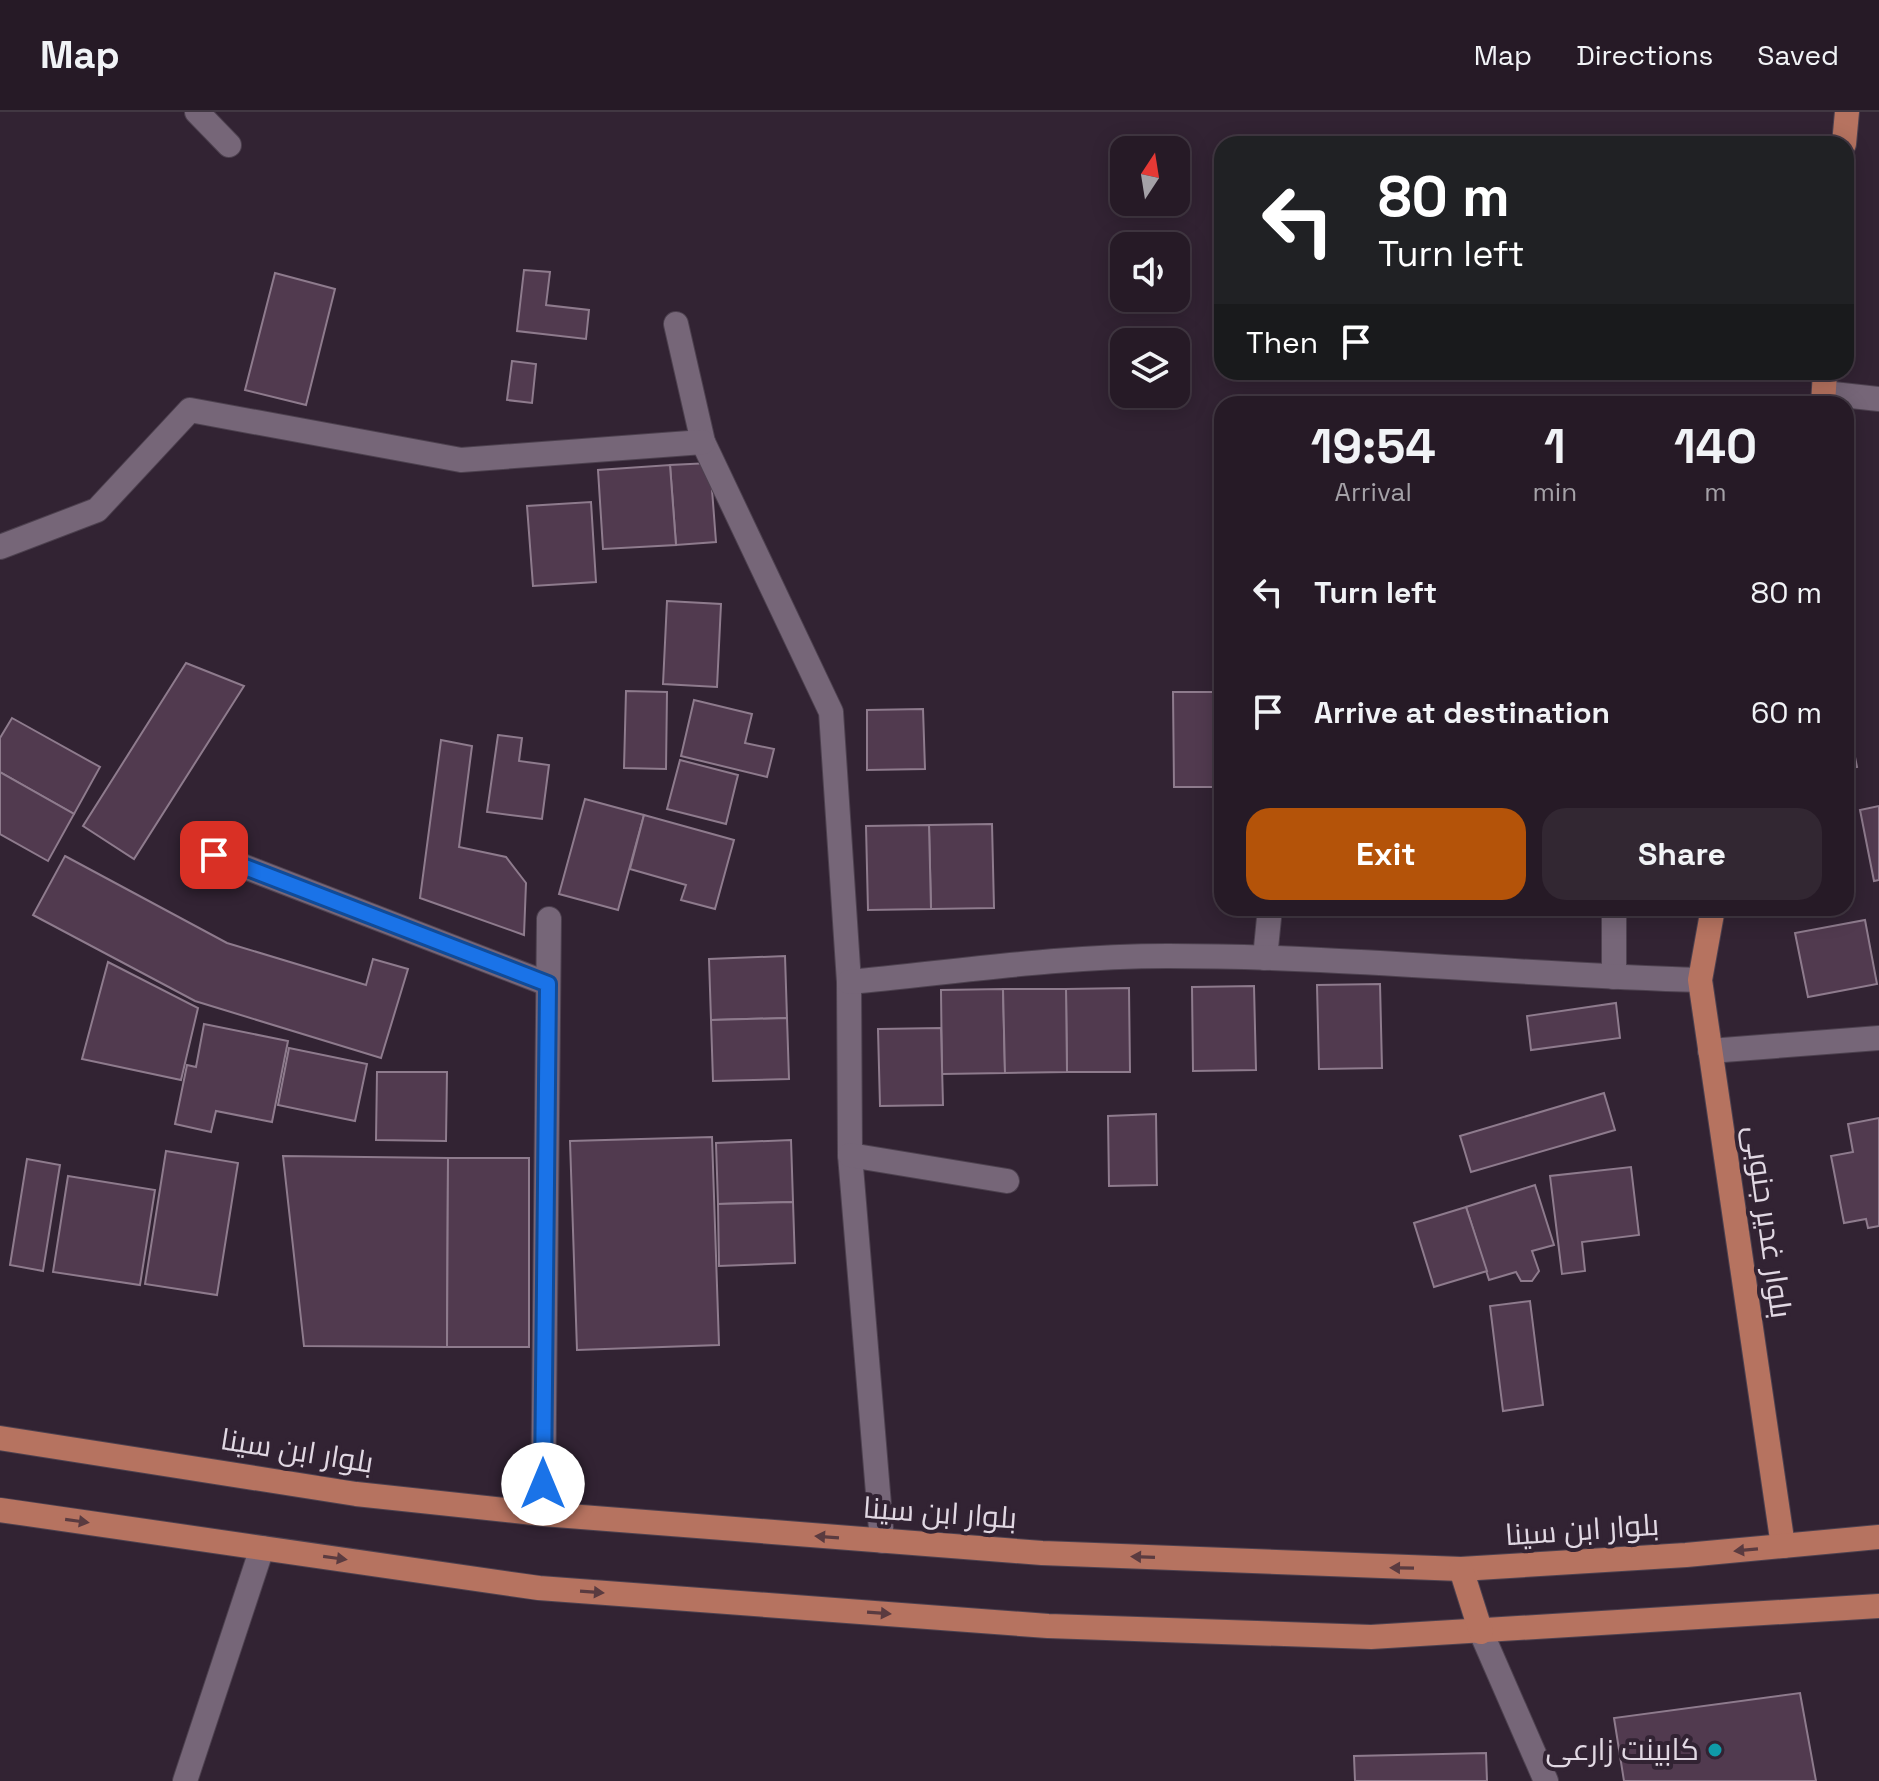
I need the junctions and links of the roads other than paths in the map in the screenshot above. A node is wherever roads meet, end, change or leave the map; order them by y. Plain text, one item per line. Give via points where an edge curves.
1 (197, 112) edge
2 (1847, 112) edge
3 (1845, 136) edge
4 (229, 145) dead end
5 (676, 324) dead end
6 (1824, 390) edge
7 (1879, 399) edge
8 (703, 442) junction
9 (0, 547) edge
10 (214, 855) dead end
11 (1269, 916) edge
12 (1614, 916) edge
13 (1712, 916) edge
14 (549, 919) dead end
15 (1265, 958) junction
16 (1614, 977) junction
17 (1700, 980) junction
18 (849, 982) junction
19 (548, 984) junction
20 (1879, 1038) edge
21 (1710, 1051) junction
22 (850, 1155) junction
23 (1007, 1181) dead end
24 (0, 1438) edge
25 (0, 1510) edge
26 (543, 1514) junction
27 (1879, 1537) edge
28 (882, 1541) junction
29 (1783, 1546) junction
30 (262, 1548) junction
31 (1461, 1569) junction
32 (1879, 1606) edge
33 (1481, 1632) junction
34 (185, 1781) edge
35 (1546, 1781) edge

1 - 4 street
2 - 3 main road
5 - 8 street
6 - 7 street
8 - 9 street via 461,460 190,410 97,510
8 - 18 street via 831,712
10 - 19 street
11 - 15 street
12 - 16 street
13 - 17 main road, بلوار غدیر جنوبی
14 - 19 street
15 - 16 street
15 - 18 street via 1094,958
16 - 17 street
17 - 21 main road, بلوار غدیر جنوبی
18 - 22 street
19 - 26 street
20 - 21 street
21 - 29 main road, بلوار غدیر جنوبی
22 - 23 street
22 - 28 street
24 - 26 main road, بلوار ابن سینا via 356,1494
25 -> 30 main road
28 -> 26 main road, بلوار ابن سینا
27 - 29 main road, بلوار ابن سینا
31 -> 28 main road, بلوار ابن سینا via 1058,1554
29 -> 31 main road, بلوار ابن سینا
30 -> 33 main road via 539,1588 1048,1626 1371,1637
30 - 34 street
31 - 33 main road
32 - 33 main road
33 - 35 street

